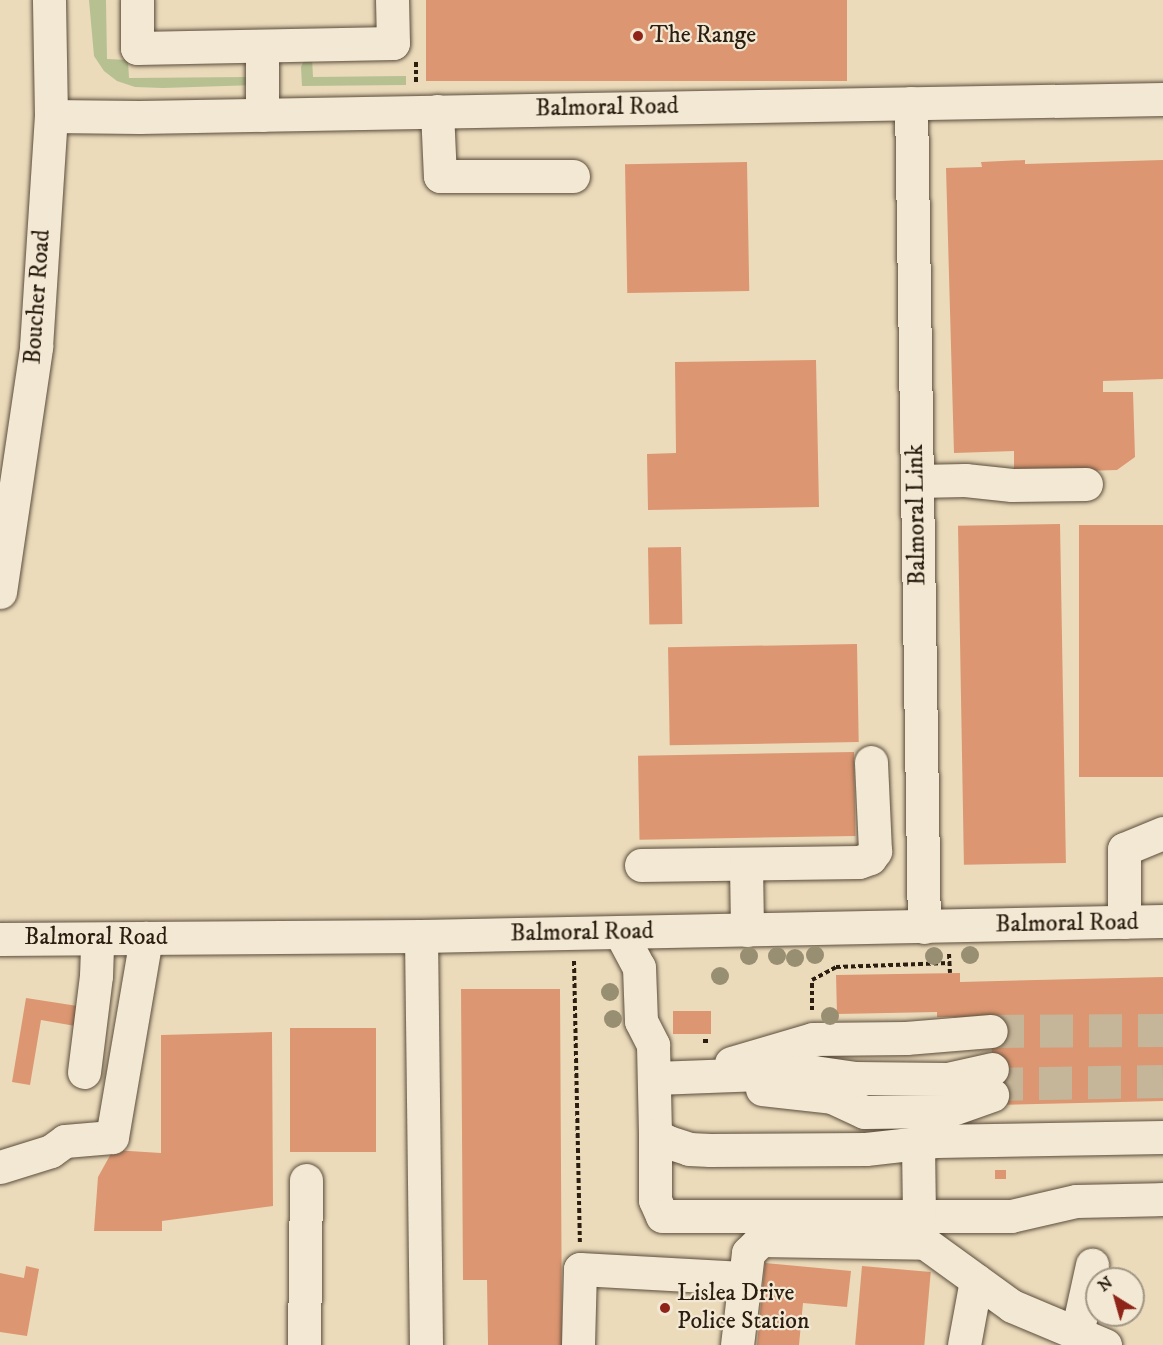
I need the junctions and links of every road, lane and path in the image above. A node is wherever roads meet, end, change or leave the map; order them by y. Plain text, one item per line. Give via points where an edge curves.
1 (49, 0) edge
2 (137, 0) edge
3 (392, 0) edge
4 (274, 46) junction
5 (1163, 99) edge
6 (911, 103) junction
7 (437, 111) junction
8 (274, 114) junction
9 (51, 116) junction
10 (573, 176) dead end
11 (917, 481) junction
12 (1086, 484) dead end
13 (0, 592) edge
14 (871, 762) dead end
15 (1163, 833) edge
16 (641, 865) dead end
17 (746, 865) junction
18 (1163, 921) edge
19 (1124, 922) junction
20 (924, 927) junction
21 (747, 930) junction
22 (677, 931) junction
23 (621, 932) junction
24 (573, 933) junction
25 (421, 936) junction
26 (146, 938) junction
27 (0, 939) edge
28 (97, 939) junction
29 (949, 954) dead end
30 (949, 963) junction
31 (950, 973) dead end
32 (812, 1020) dead end
33 (714, 1040) dead end
34 (703, 1041) dead end
35 (652, 1045) junction
36 (84, 1072) dead end
37 (669, 1078) junction
38 (655, 1135) junction
39 (1163, 1137) edge
40 (918, 1144) junction
41 (0, 1167) edge
42 (306, 1180) dead end
43 (1163, 1199) edge
44 (919, 1216) junction
45 (1092, 1265) dead end
46 (580, 1269) junction
47 (744, 1278) junction
48 (976, 1280) junction
49 (1091, 1339) edge
50 (304, 1345) edge
51 (426, 1345) edge
52 (578, 1345) edge
53 (737, 1345) edge
54 (964, 1345) edge

1 - 9 street, Boucher Road
2 - 4 street via 137,48
3 - 4 street via 393,43
4 - 8 street
5 - 6 street, Balmoral Road
6 - 7 street, Balmoral Road
6 - 11 street, Balmoral Link
7 - 8 street, Balmoral Road
7 - 10 street via 440,176
8 - 9 street, Balmoral Road
9 - 13 street, Boucher Road via 36,347
11 - 12 street
11 - 20 street, Balmoral Link
14 - 17 street via 875,851 870,858 859,862
15 - 19 street via 1124,849
16 - 17 street
17 - 21 street
18 - 19 street, Balmoral Road
19 - 20 street, Balmoral Road
20 - 21 street, Balmoral Road
21 - 22 street, Balmoral Road
22 - 23 street, Balmoral Road
22 - 35 street via 658,964 661,1023
23 - 24 street, Balmoral Road
23 - 35 street via 639,967 641,1021
24 - 25 street, Balmoral Road
24 - 46 path
25 - 26 street, Balmoral Road
25 - 51 street
26 - 28 street, Balmoral Road
26 - 41 street via 112,1137 65,1142 51,1151
27 - 28 street, Balmoral Road
28 - 36 street
29 - 30 path
30 - 31 path
30 - 32 path via 836,967 812,980
33 - 34 path
35 - 37 street
37 - 37 street via 813,1039 906,1038 991,1066 946,1079 854,1078 814,1072
37 - 38 street
38 - 40 street via 689,1149 710,1150 866,1149
38 - 44 street via 655,1200 662,1216
39 - 40 street
40 - 44 street
42 - 50 street
43 - 44 street via 1076,1201 1011,1216
45 - 49 street
46 - 47 street
46 - 52 street
47 - 48 street via 748,1252 761,1240 925,1243
47 - 53 street
48 - 49 street via 1012,1306
48 - 54 street

